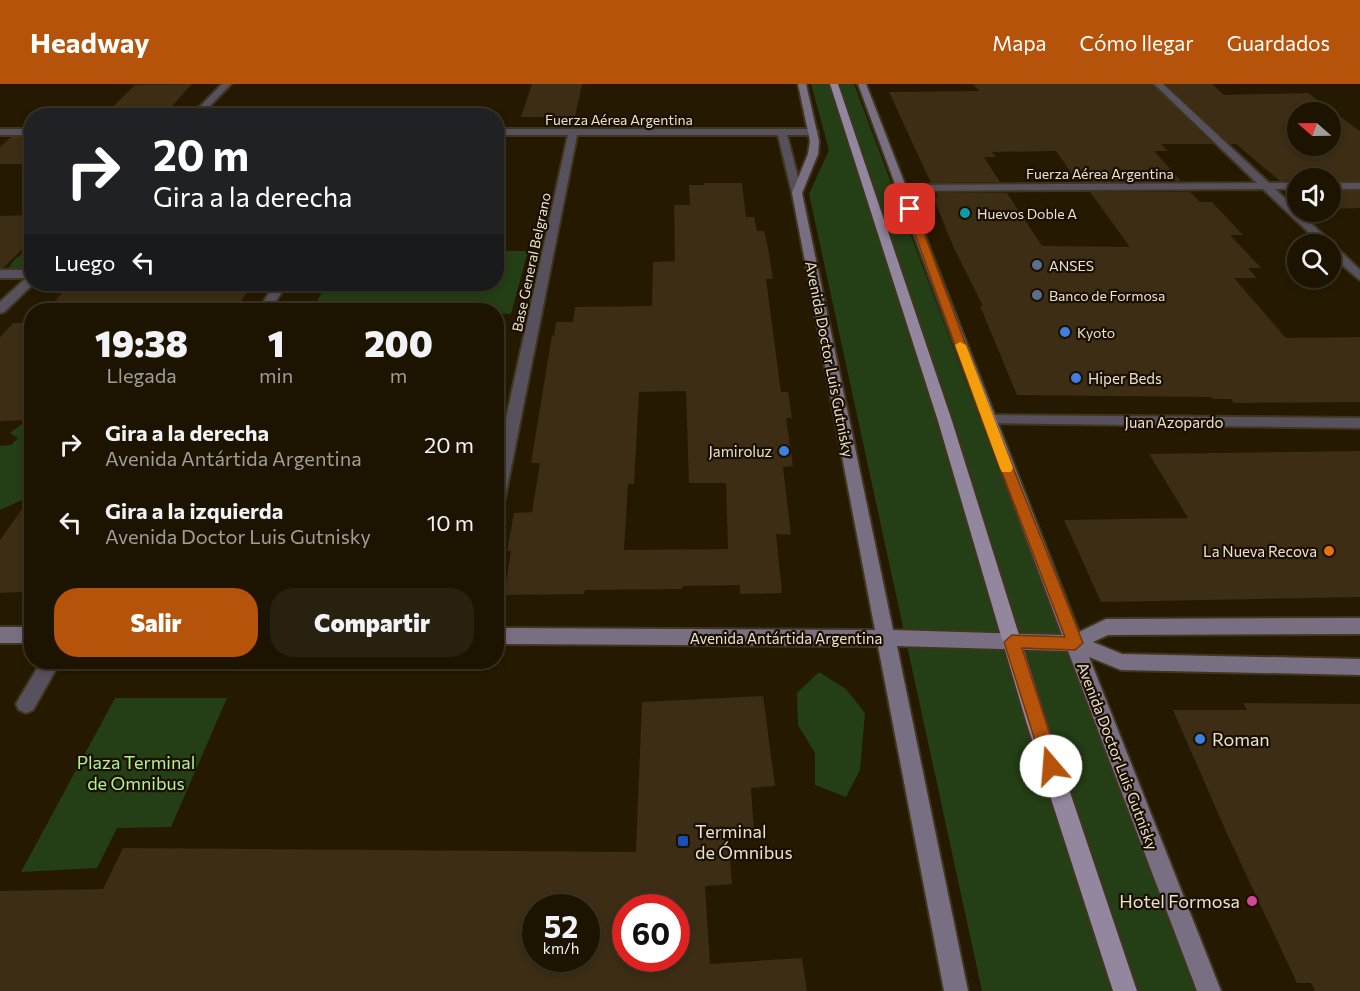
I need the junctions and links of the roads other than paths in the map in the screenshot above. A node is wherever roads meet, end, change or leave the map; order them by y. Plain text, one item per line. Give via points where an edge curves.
1 (226, 84) edge
2 (802, 84) edge
3 (834, 84) edge
4 (862, 84) edge
5 (1158, 84) edge
6 (203, 108) edge
7 (0, 132) edge
8 (24, 132) edge
9 (504, 132) edge
10 (573, 132) junction
11 (813, 132) junction
12 (782, 133) junction
13 (1265, 186) junction
14 (1287, 186) edge
15 (1341, 186) edge
16 (1360, 186) edge
17 (903, 188) junction
18 (797, 193) junction
19 (1316, 234) edge
20 (1341, 258) edge
21 (0, 274) edge
22 (24, 276) edge
23 (1360, 276) edge
24 (24, 284) edge
25 (0, 309) edge
26 (988, 420) junction
27 (1360, 423) edge
28 (504, 464) edge
29 (1360, 626) edge
30 (0, 635) edge
31 (24, 635) edge
32 (504, 636) edge
33 (886, 638) junction
34 (1012, 642) junction
35 (1075, 643) junction
36 (1360, 667) edge
37 (47, 669) edge
38 (26, 704) dead end
39 (956, 991) edge
40 (1125, 991) edge
41 (1209, 991) edge

1 - 6 street
2 - 11 main road, Avenida Doctor Luis Gutnisky
3 - 34 main road via 945,421
4 - 17 main road, Avenida Doctor Luis Gutnisky
5 - 13 street
7 - 8 street
9 - 10 street, Fuerza Aérea Argentina
10 - 12 street, Fuerza Aérea Argentina
10 - 28 street, Base General Belgrano
11 - 12 street, Fuerza Aérea Argentina
11 - 18 main road, Avenida Doctor Luis Gutnisky via 814,151 799,177
12 - 18 street
13 - 14 street, Fuerza Aérea Argentina
13 - 17 street, Fuerza Aérea Argentina
13 - 19 street
15 - 16 street
17 - 26 main road, Avenida Doctor Luis Gutnisky
18 - 33 main road, Avenida Doctor Luis Gutnisky
20 - 23 street
21 - 22 street
24 - 25 street
26 - 27 street, Juan Azopardo
26 - 35 main road, Avenida Doctor Luis Gutnisky
29 - 35 main road, Avenida Antártida Argentina via 1106,627
30 - 31 main road
32 - 33 main road, Avenida Antártida Argentina
33 - 34 main road, Avenida Antártida Argentina
33 - 39 main road, Avenida Doctor Luis Gutnisky
34 - 35 main road, Avenida Antártida Argentina
34 - 40 main road
35 - 36 main road, Avenida Antártida Argentina via 1121,662
35 - 41 main road, Avenida Doctor Luis Gutnisky
37 - 38 street

